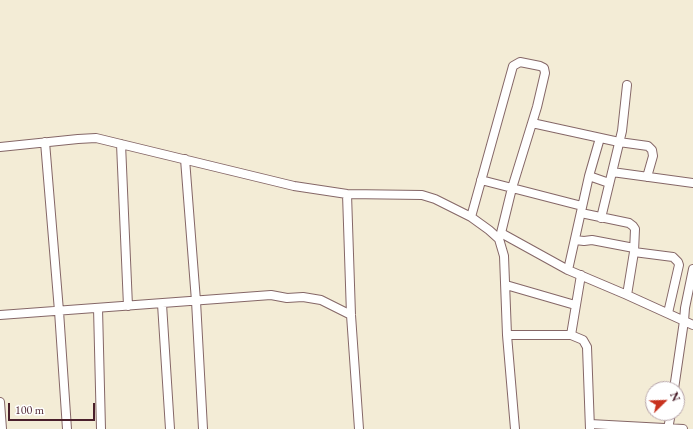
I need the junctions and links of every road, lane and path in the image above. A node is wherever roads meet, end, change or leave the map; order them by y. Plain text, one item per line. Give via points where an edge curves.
1 (627, 85) dead end
2 (532, 123) junction
3 (600, 138) junction
4 (45, 142) junction
5 (619, 142) junction
6 (120, 144) junction
7 (0, 147) edge
8 (185, 159) junction
9 (612, 172) junction
10 (589, 176) junction
11 (647, 177) junction
12 (481, 180) junction
13 (609, 183) junction
14 (693, 183) edge
15 (512, 188) junction
16 (347, 194) junction
17 (582, 210) junction
18 (470, 217) junction
19 (601, 218) junction
20 (500, 236) junction
21 (575, 240) junction
22 (634, 250) junction
23 (679, 265) junction
24 (693, 268) edge
25 (568, 270) junction
26 (580, 275) junction
27 (506, 285) junction
28 (627, 295) junction
29 (196, 301) junction
30 (162, 304) junction
31 (575, 305) junction
32 (128, 306) junction
33 (98, 308) junction
34 (59, 311) junction
35 (668, 313) junction
36 (0, 315) edge
37 (351, 315) junction
38 (684, 321) junction
39 (693, 325) edge
40 (508, 335) junction
41 (571, 335) junction
42 (675, 381) edge
43 (0, 402) edge
44 (590, 426) edge
45 (2, 429) edge
46 (67, 429) edge
47 (102, 429) edge
48 (170, 429) edge
49 (203, 429) edge
50 (359, 429) edge
51 (515, 429) edge
52 (668, 429) edge
53 (683, 429) edge

1 - 5 street
2 - 3 street
2 - 12 street via 545,73 544,68 540,66 520,62 513,66
2 - 15 street
3 - 5 street
3 - 10 street
4 - 6 street via 96,138
4 - 7 street
4 - 34 street
5 - 9 street
5 - 11 street via 651,147 653,156
6 - 8 street
6 - 32 street
8 - 16 street via 294,186
8 - 29 street
9 - 11 street
9 - 13 street
10 - 13 street
10 - 17 street
11 - 14 street
12 - 15 street
12 - 18 street
13 - 19 street
15 - 17 street
15 - 20 street
16 - 18 street via 422,195
16 - 37 street
17 - 19 street
17 - 21 street
18 - 20 street
19 - 22 street via 633,226
20 - 25 street
20 - 27 street
21 - 22 street via 592,240
21 - 25 street
22 - 23 street via 673,257
22 - 28 street
23 - 24 street
23 - 35 street
24 - 38 street
25 - 26 street
26 - 28 street
26 - 31 street
27 - 31 street
27 - 40 street
28 - 35 street
29 - 30 street
29 - 37 street via 271,295 303,297 321,300
29 - 49 street
30 - 32 street
30 - 48 street
31 - 41 street
32 - 33 street
33 - 34 street
33 - 47 street
34 - 36 street
34 - 46 street
35 - 38 street
37 - 50 street
38 - 39 street
38 - 42 street
40 - 41 street
40 - 51 street
41 - 44 street via 579,337 587,347
43 - 45 street
44 - 52 street
52 - 53 street

